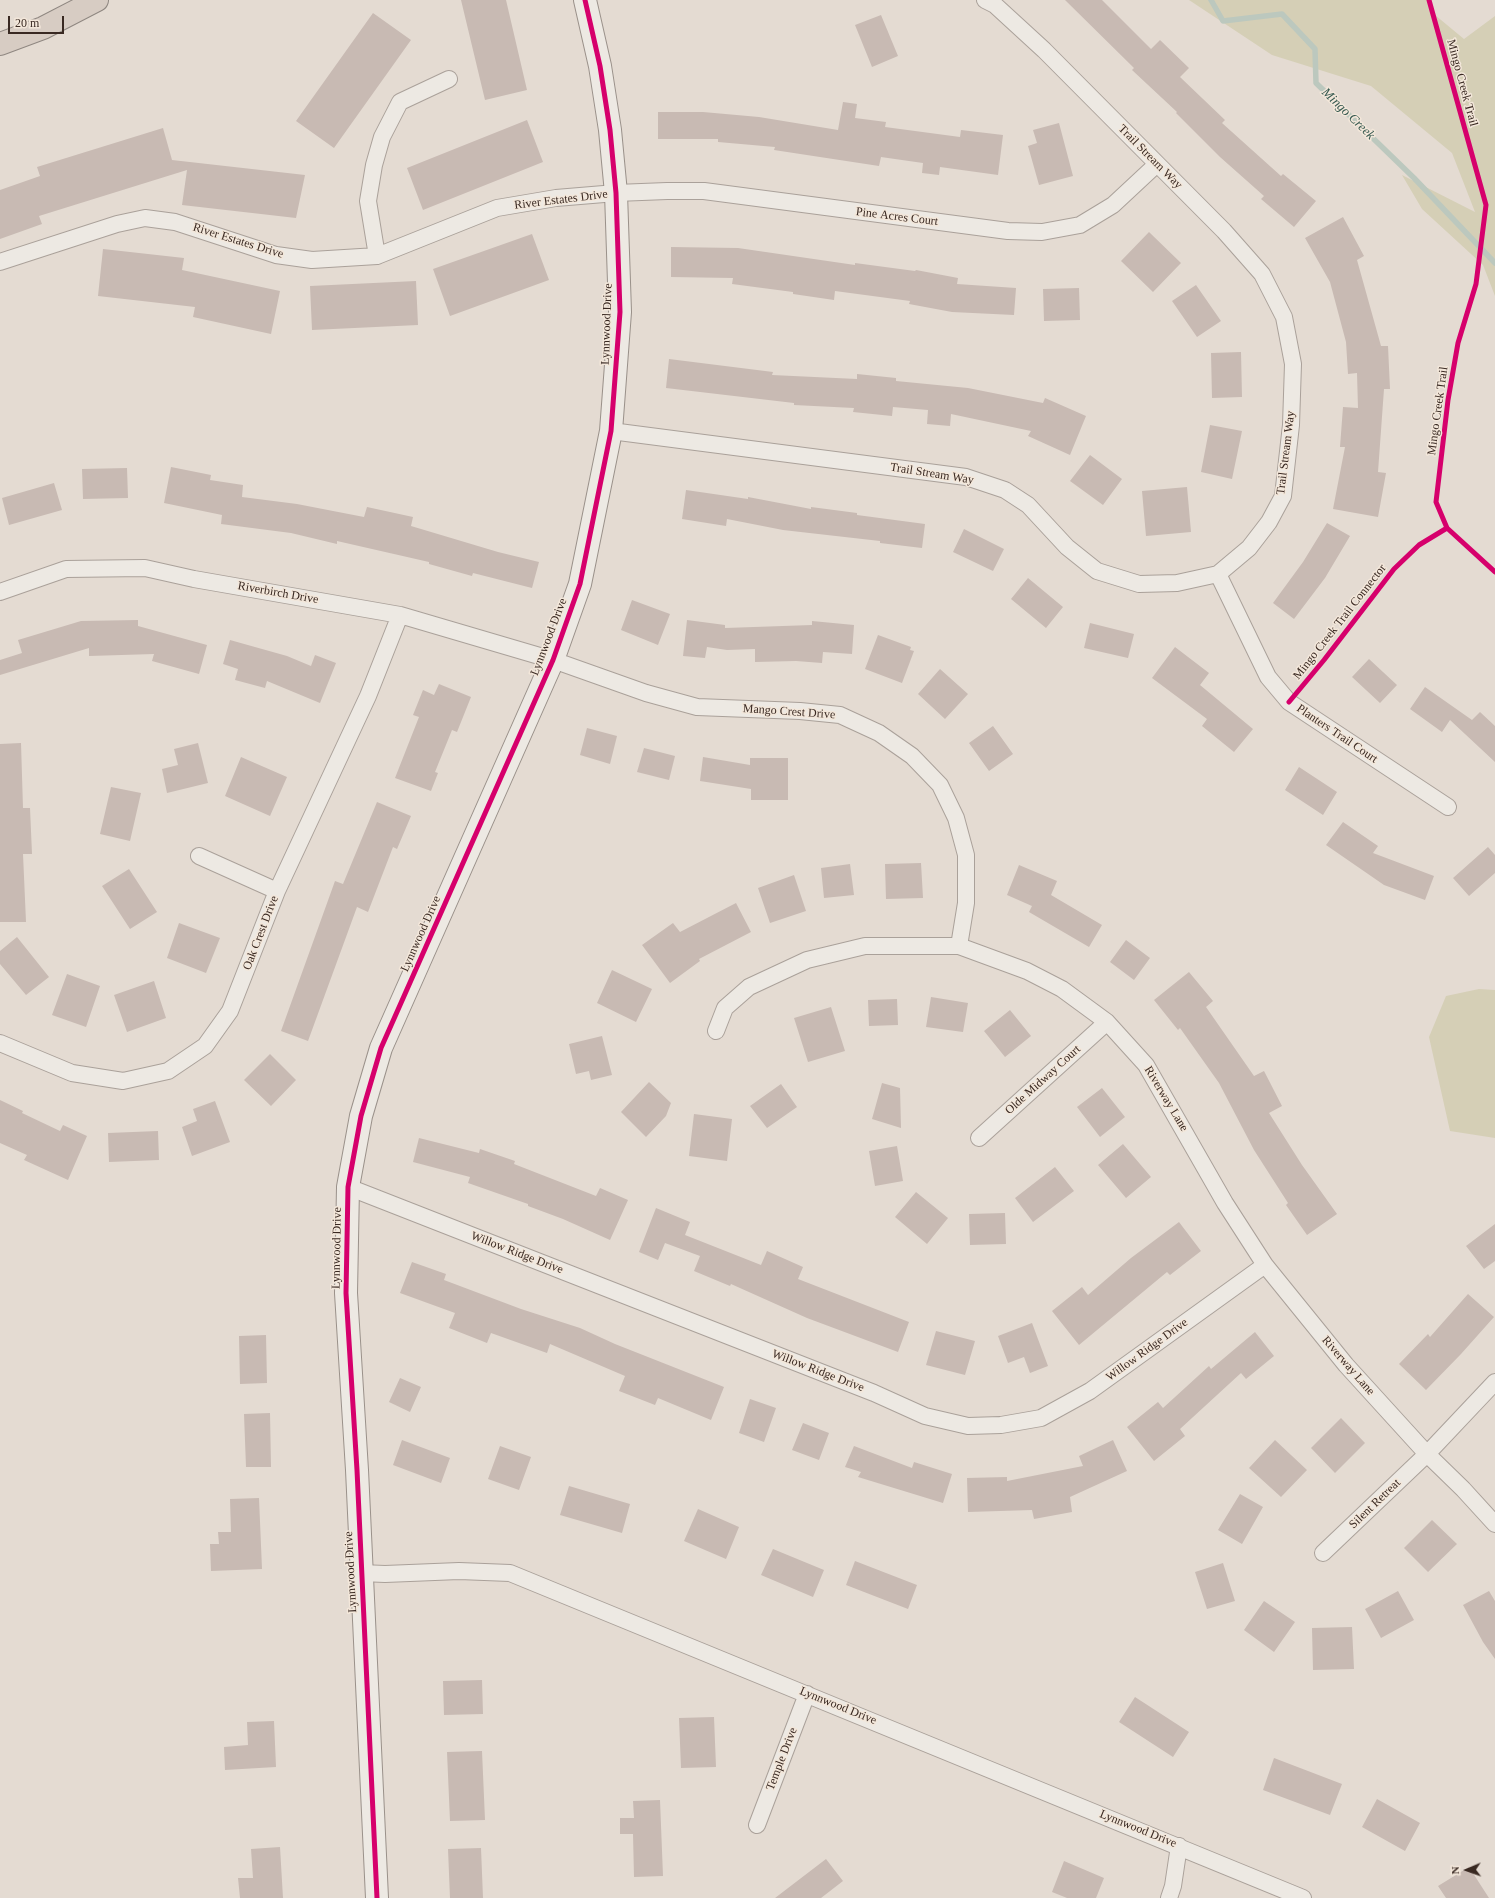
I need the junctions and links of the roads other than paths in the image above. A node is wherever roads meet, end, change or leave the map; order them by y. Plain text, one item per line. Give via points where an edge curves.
1 (97, 0) edge
2 (585, 0) edge
3 (985, 0) edge
4 (0, 44) edge
5 (449, 79) dead end
6 (1157, 164) junction
7 (616, 193) junction
8 (377, 256) junction
9 (0, 262) edge
10 (611, 431) junction
11 (1218, 574) junction
12 (0, 592) edge
13 (400, 614) junction
14 (553, 660) junction
15 (1448, 807) dead end
16 (199, 856) dead end
17 (277, 891) junction
18 (959, 946) junction
19 (1107, 1022) junction
20 (716, 1031) dead end
21 (0, 1043) edge
22 (979, 1138) dead end
23 (348, 1187) junction
24 (1265, 1265) junction
25 (1495, 1382) edge
26 (1426, 1454) junction
27 (1495, 1524) edge
28 (1323, 1553) dead end
29 (361, 1573) junction
30 (807, 1694) junction
31 (757, 1825) dead end
32 (1180, 1846) junction
33 (377, 1898) edge
34 (1169, 1898) edge
35 (1303, 1898) edge

1 - 4 highway via 43,28
2 - 7 street, Lynnwood Drive via 601,73
3 - 6 street, Trail Stream Way via 995,5 1044,50
5 - 8 street via 400,102 382,137 368,201
6 - 7 street, Pine Acres Court via 1113,205 1080,225 1042,232 1008,231 704,192
6 - 11 street, Trail Stream Way via 1224,231 1262,274 1284,317 1293,364 1291,426 1283,496 1269,522 1249,548
7 - 8 street, River Estates Drive via 556,198 497,208
7 - 10 street, Lynnwood Drive via 620,312
8 - 9 street, River Estates Drive via 312,260 276,255 175,222 145,218 116,224
10 - 11 street, Trail Stream Way via 966,476 1005,490 1028,505 1067,547 1096,571 1139,584 1177,582
10 - 14 street, Lynnwood Drive via 580,584
11 - 15 street, Planters Trail Court via 1268,677 1289,702
12 - 13 street, Riverbirch Drive via 66,569 145,568 194,579
13 - 14 street, Riverbirch Drive
13 - 17 street, Oak Crest Drive via 368,696
14 - 18 street, Mango Crest Drive via 646,693 697,707 840,715 879,733 912,756 940,785 956,818 966,855 966,904
14 - 23 street, Lynnwood Drive via 381,1048 361,1116
16 - 17 street
17 - 21 street, Oak Crest Drive via 230,1011 205,1046 168,1071 123,1081 72,1074
18 - 19 street, Riverway Lane via 1027,971 1062,989
18 - 20 street, Riverway Lane via 865,946 807,960 749,987 725,1008
19 - 22 street, Olde Midway Court
19 - 24 street, Riverway Lane via 1146,1065 1225,1203
23 - 24 street, Willow Ridge Drive via 874,1393 925,1416 968,1426 1001,1425 1041,1418 1090,1391
23 - 29 street, Lynnwood Drive via 346,1293
24 - 26 street, Riverway Lane via 1346,1366
25 - 26 street, Silent Retreat
26 - 27 street, Riverway Lane
26 - 28 street, Silent Retreat
29 - 30 street, Lynnwood Drive via 510,1573
29 - 33 street, Lynnwood Drive
30 - 31 street, Temple Drive
30 - 32 street, Lynnwood Drive
32 - 34 street
32 - 35 street, Lynnwood Drive

